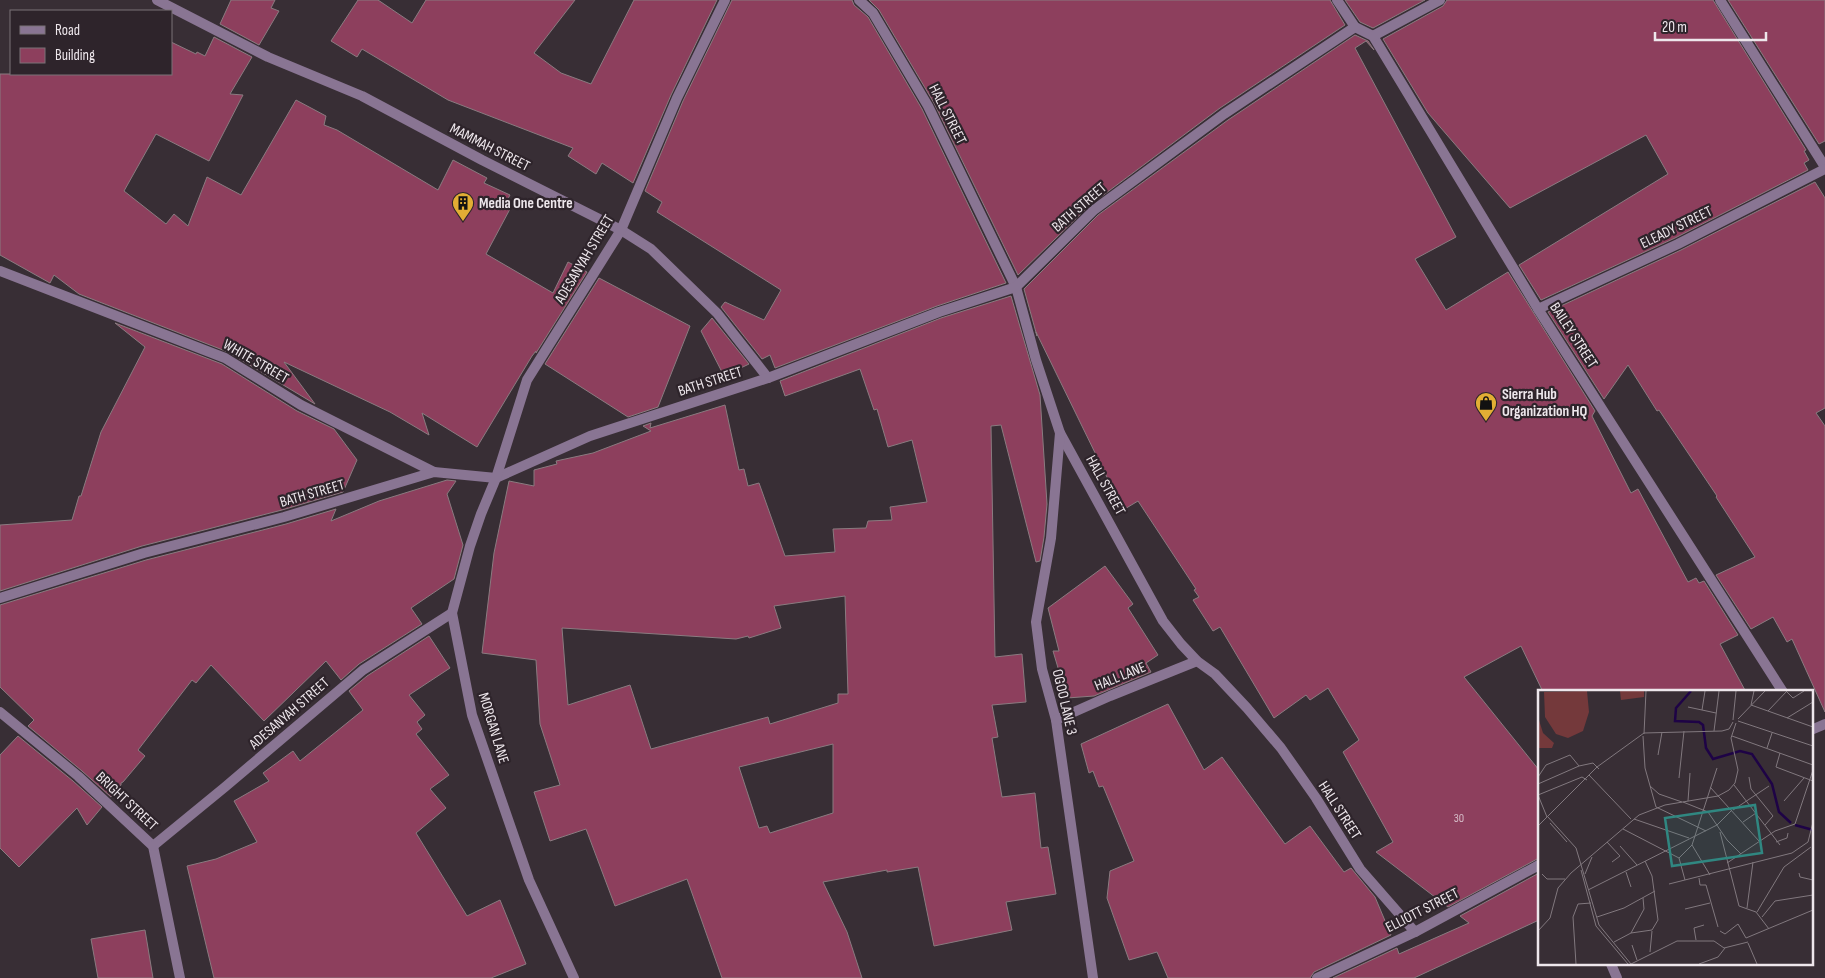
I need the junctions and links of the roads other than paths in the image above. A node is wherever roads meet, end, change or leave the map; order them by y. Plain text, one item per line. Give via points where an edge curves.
1 (157, 0) edge
2 (725, 0) edge
3 (859, 0) edge
4 (1337, 0) edge
5 (1440, 0) edge
6 (1720, 0) edge
7 (1355, 26) junction
8 (1374, 36) junction
9 (1825, 168) edge
10 (621, 230) junction
11 (0, 271) edge
12 (1016, 287) junction
13 (1538, 308) junction
14 (768, 378) junction
15 (1060, 433) junction
16 (434, 472) junction
17 (496, 478) junction
18 (0, 598) edge
19 (452, 613) junction
20 (1197, 661) junction
21 (1782, 690) edge
22 (0, 712) edge
23 (1056, 720) junction
24 (1825, 724) edge
25 (1812, 730) edge
26 (153, 846) junction
27 (1538, 866) edge
28 (1415, 932) junction
29 (1612, 966) edge
30 (180, 978) edge
31 (574, 978) edge
32 (1093, 978) edge
33 (1318, 978) edge
34 (1617, 978) edge

1 - 10 street, MAMMAH STREET via 268,57 362,96
2 - 10 street, ADESANYAH STREET via 676,98
3 - 12 street, HALL STREET via 872,13 928,106
4 - 7 street
5 - 8 street
6 - 9 street
7 - 8 street
7 - 12 street, BATH STREET via 1224,114 1094,210
8 - 13 street, BAILEY STREET
9 - 13 street, ELEADY STREET via 1678,244
10 - 14 street, MAMMAH STREET via 651,249 717,314
10 - 17 street, ADESANYAH STREET via 527,380
11 - 16 street, WHITE STREET via 225,358 301,405
12 - 14 street, BATH STREET via 939,312
12 - 15 street, HALL STREET
13 - 21 street, BAILEY STREET
14 - 17 street, BATH STREET via 590,436
15 - 20 street, HALL STREET via 1163,621
15 - 23 street, OGOO LANE 3 via 1051,538 1036,622 1042,669
16 - 17 street, BATH STREET
16 - 18 street, BATH STREET via 284,517 144,553
17 - 19 street, MORGAN LANE via 470,546
19 - 26 street, ADESANYAH STREET via 363,670
19 - 31 street, MORGAN LANE via 472,715 529,880
20 - 23 street, HALL LANE
20 - 28 street, HALL STREET via 1215,674 1248,708 1281,748 1360,869
22 - 26 street, BRIGHT STREET via 78,776
23 - 32 street, OGOO LANE 3
24 - 25 street
26 - 30 street, BRIGHT STREET
27 - 28 street, ELLIOTT STREET
28 - 33 street, ELLIOTT STREET
29 - 34 street

